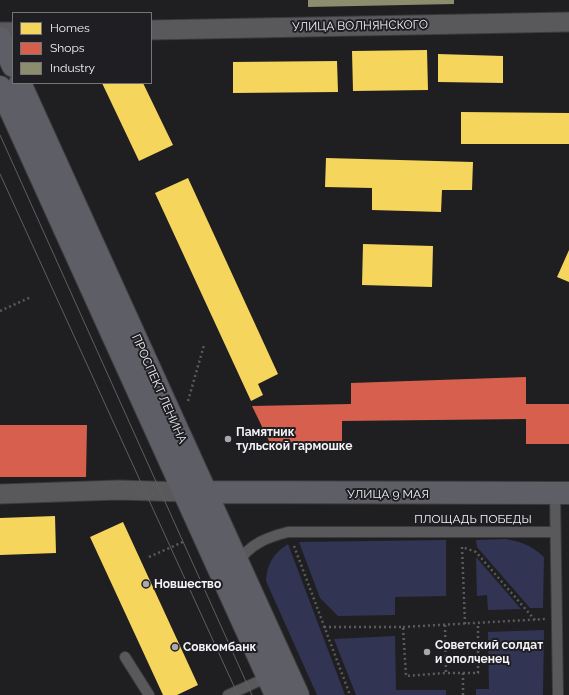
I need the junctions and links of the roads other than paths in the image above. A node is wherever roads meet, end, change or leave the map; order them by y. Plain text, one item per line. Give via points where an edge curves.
1 (569, 22) edge
2 (152, 30) edge
3 (0, 32) edge
4 (12, 32) edge
5 (0, 38) edge
6 (12, 64) edge
7 (20, 84) edge
8 (0, 87) edge
9 (185, 492) junction
10 (206, 492) junction
11 (562, 493) edge
12 (0, 494) edge
13 (556, 532) junction
14 (239, 562) junction
15 (227, 586) junction
16 (125, 657) dead end
17 (272, 686) edge
18 (149, 695) edge
19 (228, 695) edge
20 (298, 695) edge
21 (558, 695) edge

1 - 2 street, УЛИЦА ВОЛНЯНСКОГО
3 - 4 street
5 - 6 main road
7 - 10 main road, ПРОСПЕКТ ЛЕНИНА
8 - 9 main road, ПРОСПЕКТ ЛЕНИНА
9 - 10 main road, УЛИЦА 9 МАЯ
9 - 12 street via 119,490
9 - 15 main road, ПРОСПЕКТ ЛЕНИНА
10 - 11 main road, УЛИЦА 9 МАЯ
10 - 14 main road, ПРОСПЕКТ ЛЕНИНА
11 - 13 lane
13 - 14 lane, ПЛОЩАДЬ ПОБЕДЫ via 288,532 254,545 242,555
13 - 21 lane
14 - 15 lane, ПЛОЩАДЬ ПОБЕДЫ
14 - 20 main road, ПРОСПЕКТ ЛЕНИНА
15 - 17 main road, ПРОСПЕКТ ЛЕНИНА
16 - 18 lane
17 - 19 lane

